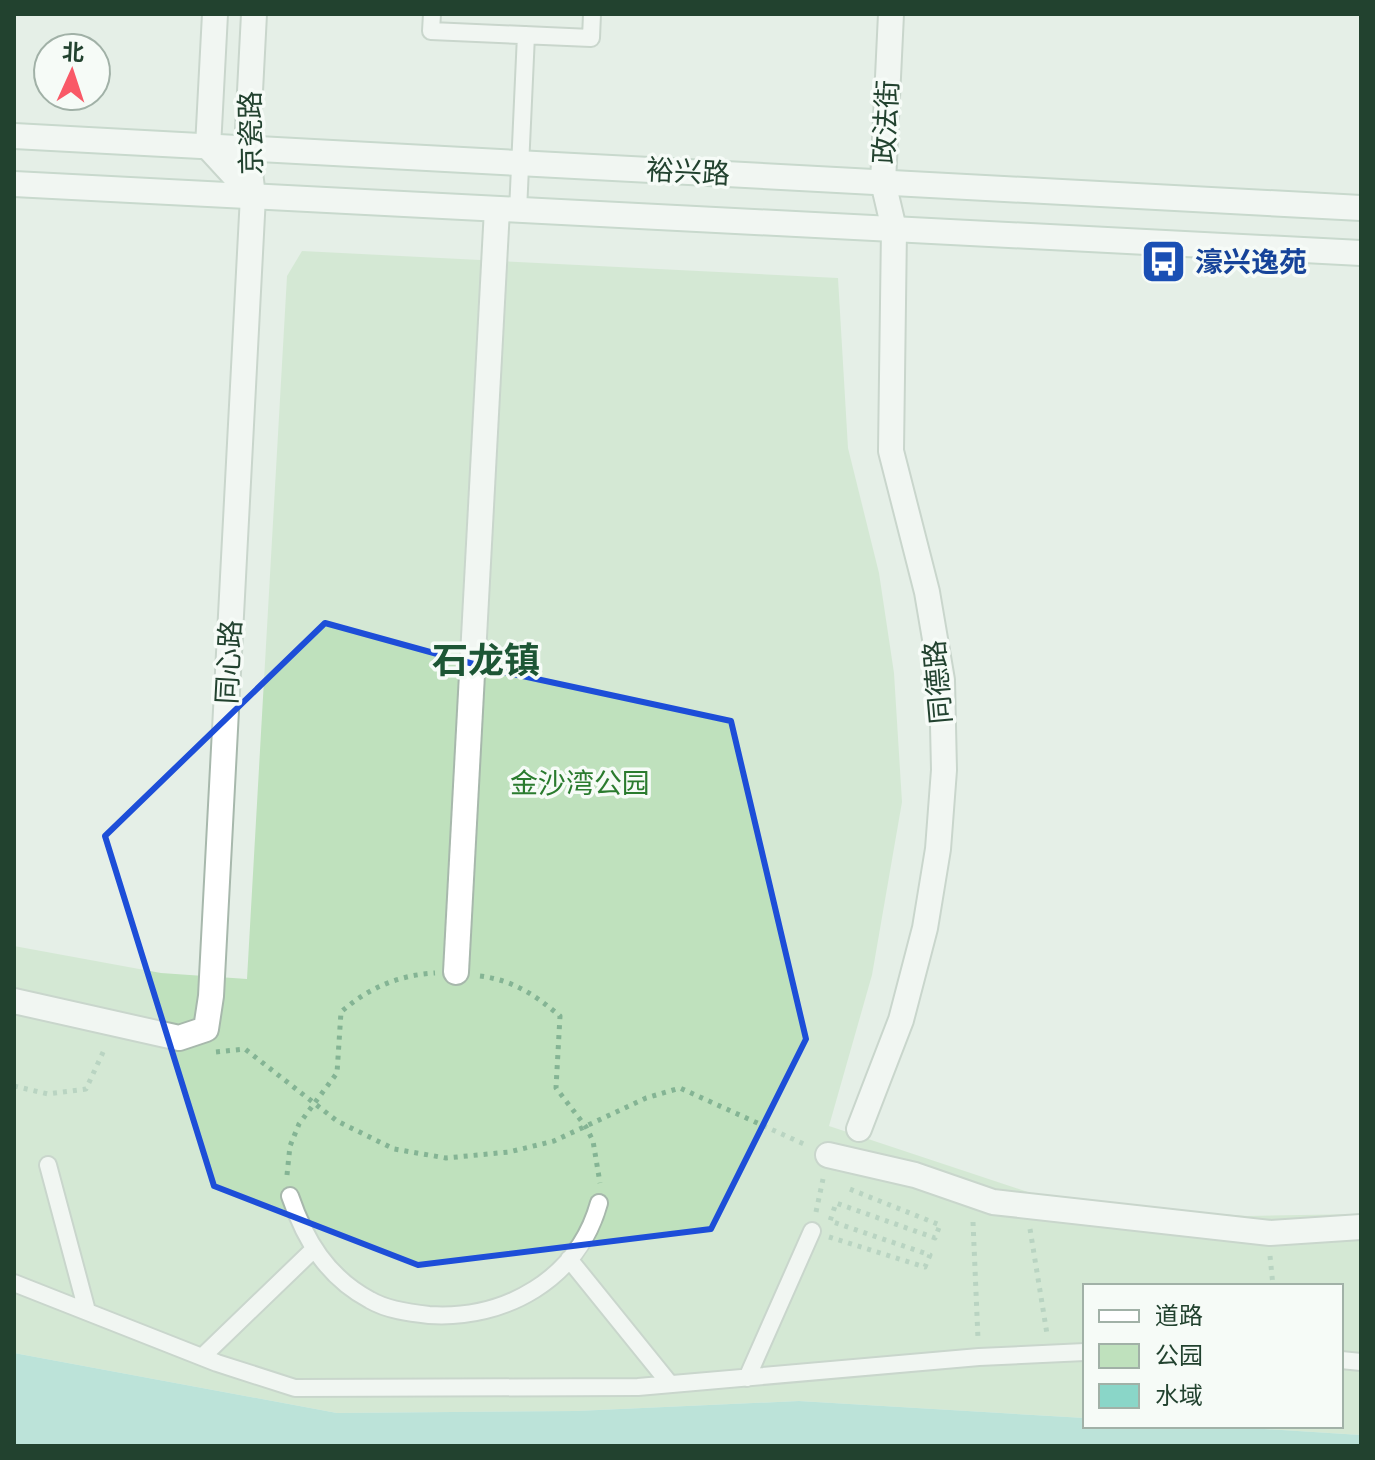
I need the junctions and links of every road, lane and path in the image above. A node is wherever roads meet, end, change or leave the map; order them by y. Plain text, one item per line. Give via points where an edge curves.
1 (215, 14) edge
2 (254, 14) edge
3 (432, 14) edge
4 (592, 14) edge
5 (891, 14) edge
6 (526, 35) junction
7 (14, 136) edge
8 (208, 147) junction
9 (247, 149) junction
10 (520, 163) junction
11 (883, 182) junction
12 (14, 184) edge
13 (253, 196) junction
14 (1361, 208) edge
15 (507, 210) junction
16 (894, 229) junction
17 (1361, 253) edge
18 (456, 972) junction
19 (14, 1001) edge
20 (110, 1031) junction
21 (204, 1054) dead end
22 (14, 1086) edge
23 (314, 1102) junction
24 (586, 1127) junction
25 (859, 1129) dead end
26 (828, 1155) junction
27 (48, 1165) dead end
28 (842, 1186) dead end
29 (290, 1196) joint
30 (599, 1203) joint
31 (973, 1213) dead end
32 (1044, 1225) dead end
33 (1361, 1227) edge
34 (812, 1231) junction
35 (1269, 1243) dead end
36 (313, 1250) junction
37 (569, 1259) junction
38 (14, 1283) edge
39 (1273, 1284) edge
40 (87, 1311) junction
41 (1050, 1352) junction
42 (1083, 1352) edge
43 (202, 1357) junction
44 (979, 1357) junction
45 (747, 1378) junction
46 (670, 1384) junction

1 - 8 street, 京瓷路
2 - 9 street, 京瓷路
3 - 6 lane via 431,31
4 - 6 lane via 591,38
5 - 11 street, 政法街
6 - 10 lane
7 - 8 street, 裕兴路
8 - 9 street, 裕兴路
8 - 13 street, 京瓷路
9 - 10 street, 裕兴路
9 - 13 street, 京瓷路
10 - 11 street, 裕兴路
10 - 15 lane
11 - 14 street, 裕兴路
11 - 16 street, 政法街
12 - 13 street, 裕兴路
13 - 15 street, 裕兴路
13 - 20 street, 同心路 via 206,1029 179,1038
15 - 16 street, 裕兴路
15 - 18 street
16 - 17 street, 裕兴路
16 - 25 street, 同德路 via 891,451 927,592 942,680 944,770 925,928 901,1020
18 - 23 path via 390,981 341,1012 337,1073
18 - 24 path via 495,978 535,994 560,1016 556,1088
19 - 20 street
20 - 22 path via 86,1089 48,1094
21 - 23 path via 245,1049
23 - 24 path via 337,1121 394,1149 446,1158 509,1152
23 - 29 path via 290,1146
24 - 26 path via 680,1088
24 - 30 path via 598,1158
26 - 33 street via 915,1175 993,1202 1270,1233
26 - 34 path
27 - 40 lane
28 - 34 path via 940,1225 935,1238 836,1203 830,1221 930,1255 925,1267
29 - 36 lane
30 - 37 lane
31 - 44 path
32 - 41 path via 1029,1224
34 - 45 lane
35 - 39 path
36 - 37 lane via 337,1277 371,1301 411,1313 452,1316 524,1298
36 - 43 lane
37 - 46 lane
38 - 40 lane
40 - 43 lane
41 - 42 lane
41 - 44 lane
43 - 46 lane via 295,1388
44 - 45 lane
45 - 46 lane

